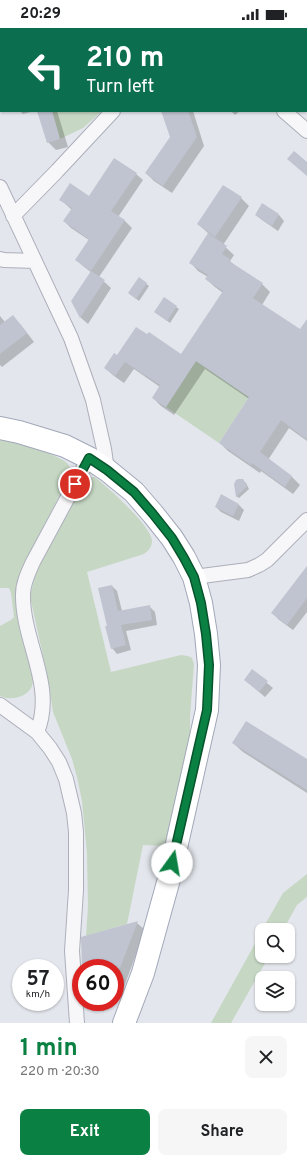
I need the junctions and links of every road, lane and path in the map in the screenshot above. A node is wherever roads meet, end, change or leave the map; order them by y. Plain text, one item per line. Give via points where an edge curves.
1 (112, 112) edge
2 (285, 112) edge
3 (307, 131) edge
4 (0, 187) edge
5 (13, 216) junction
6 (0, 259) edge
7 (35, 260) junction
8 (0, 428) edge
9 (98, 464) junction
10 (307, 520) edge
11 (194, 577) junction
12 (0, 705) edge
13 (37, 732) junction
14 (77, 1023) edge
15 (124, 1023) edge

1 - 5 street
2 - 3 street
4 - 5 street
5 - 7 street
6 - 7 street
7 - 9 street via 72,338 91,393 100,427
8 - 9 main road via 65,446
9 - 11 main road via 134,492 153,514 172,538
9 - 13 street via 33,562 26,579 23,593 26,623 38,666 42,694 42,710
10 - 11 street via 259,566 248,570
11 - 15 main road via 206,634 209,665 207,710 169,879 143,973
12 - 13 street
13 - 14 street via 59,762 74,813 76,867 72,952

